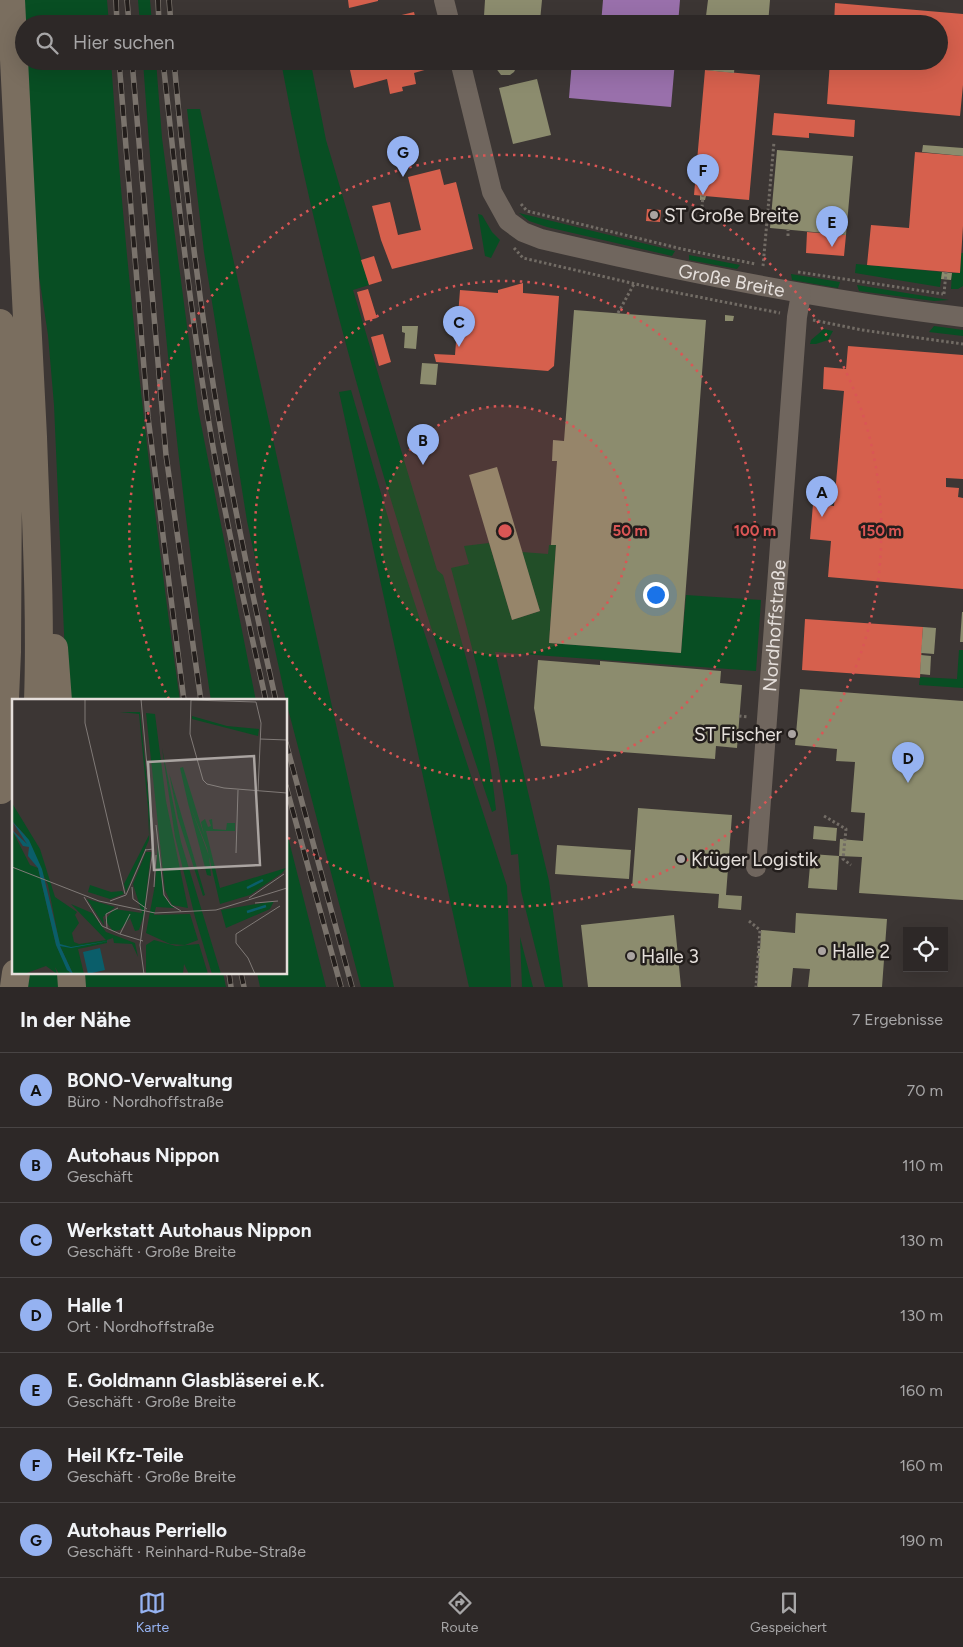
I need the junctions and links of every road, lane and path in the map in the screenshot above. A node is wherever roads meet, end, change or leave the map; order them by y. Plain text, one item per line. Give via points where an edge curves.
1 (11, 0) edge
2 (444, 0) edge
3 (448, 15) edge
4 (462, 70) edge
5 (774, 142) dead end
6 (703, 196) dead end
7 (527, 211) dead end
8 (701, 217) dead end
9 (788, 230) dead end
10 (788, 236) dead end
11 (514, 249) dead end
12 (763, 266) junction
13 (770, 267) dead end
14 (794, 272) dead end
15 (946, 272) dead end
16 (634, 284) junction
17 (800, 294) junction
18 (618, 313) dead end
19 (797, 317) junction
20 (963, 317) edge
21 (0, 323) edge
22 (963, 344) edge
23 (38, 573) junction
24 (4, 662) edge
25 (38, 699) edge
26 (58, 699) edge
27 (4, 796) edge
28 (824, 816) dead end
29 (851, 865) dead end
30 (756, 867) dead end
31 (749, 921) dead end
32 (16, 974) edge
33 (71, 974) edge
34 (14, 987) edge
35 (72, 987) edge
36 (756, 987) edge

1 - 23 highway
2 - 3 street
4 - 17 street, Große Breite via 492,192 508,221 523,232 680,271
5 - 12 path
6 - 8 path
7 - 12 path
9 - 10 path
11 - 16 path via 523,258
12 - 13 path
14 - 15 path via 944,294
16 - 18 path
16 - 19 path
17 - 19 street, Nordhoffstraße
17 - 20 street, Große Breite
19 - 22 path
19 - 30 street, Nordhoffstraße
21 - 24 highway via 8,472
23 - 25 highway
23 - 26 highway via 53,638
24 - 27 highway
28 - 29 path via 846,829 843,860
31 - 36 path via 760,930
32 - 34 main road
33 - 35 highway

